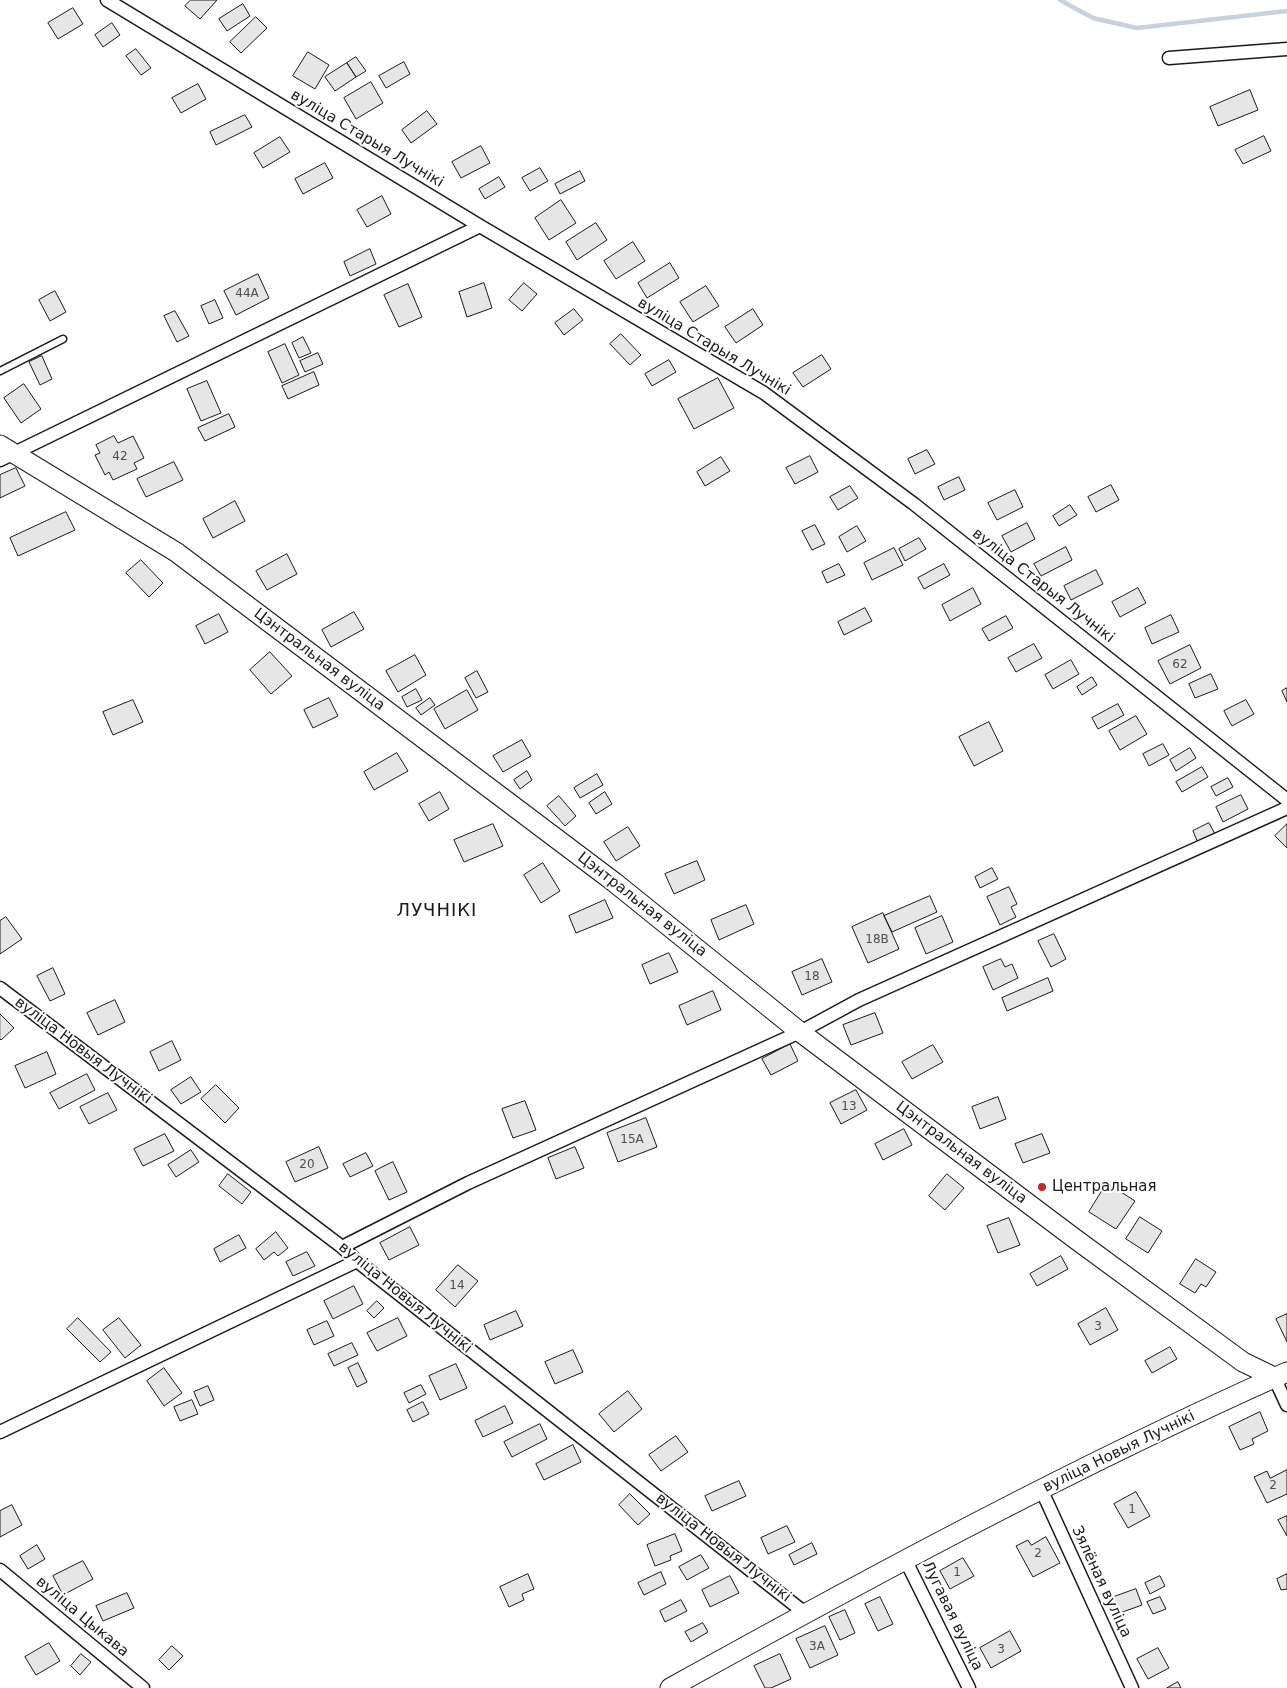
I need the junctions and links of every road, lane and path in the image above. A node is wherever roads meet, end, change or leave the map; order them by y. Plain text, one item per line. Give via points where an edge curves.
1 (107, 0) edge
2 (1287, 49) edge
3 (1169, 58) dead end
4 (480, 226) junction
5 (63, 339) dead end
6 (0, 371) edge
7 (5, 453) edge
8 (1287, 800) edge
9 (1287, 808) edge
10 (0, 988) edge
11 (800, 1032) junction
12 (342, 1247) junction
13 (356, 1262) junction
14 (1280, 1374) edge
15 (1287, 1405) edge
16 (0, 1432) edge
17 (1041, 1489) junction
18 (905, 1559) junction
19 (0, 1570) edge
20 (805, 1613) junction
21 (143, 1688) edge
22 (670, 1688) edge
23 (969, 1688) edge
24 (1132, 1688) edge

1 - 4 street, вуліца Старыя Лучнікі
2 - 3 street
4 - 7 street
4 - 8 street, вуліца Старыя Лучнікі via 764,393 914,504
5 - 6 lane
7 - 11 main road, Цэнтральная вуліца via 176,552 614,882
9 - 11 street via 859,1000
10 - 12 street, вуліца Новыя Лучнікі
11 - 12 street via 468,1183
11 - 14 main road, Цэнтральная вуліца via 1243,1362
12 - 13 street, вуліца Новыя Лучнікі
13 - 16 street
13 - 20 street, вуліца Новыя Лучнікі
14 - 15 street
14 - 17 main road, вуліца Новыя Лучнікі
17 - 18 main road, вуліца Новыя Лучнікі
17 - 24 street, Зялёная вуліца
18 - 20 main road, вуліца Новыя Лучнікі
18 - 23 street, Лугавая вуліца
19 - 21 street, вуліца Цыкава
20 - 22 main road, вуліца Новыя Лучнікі

